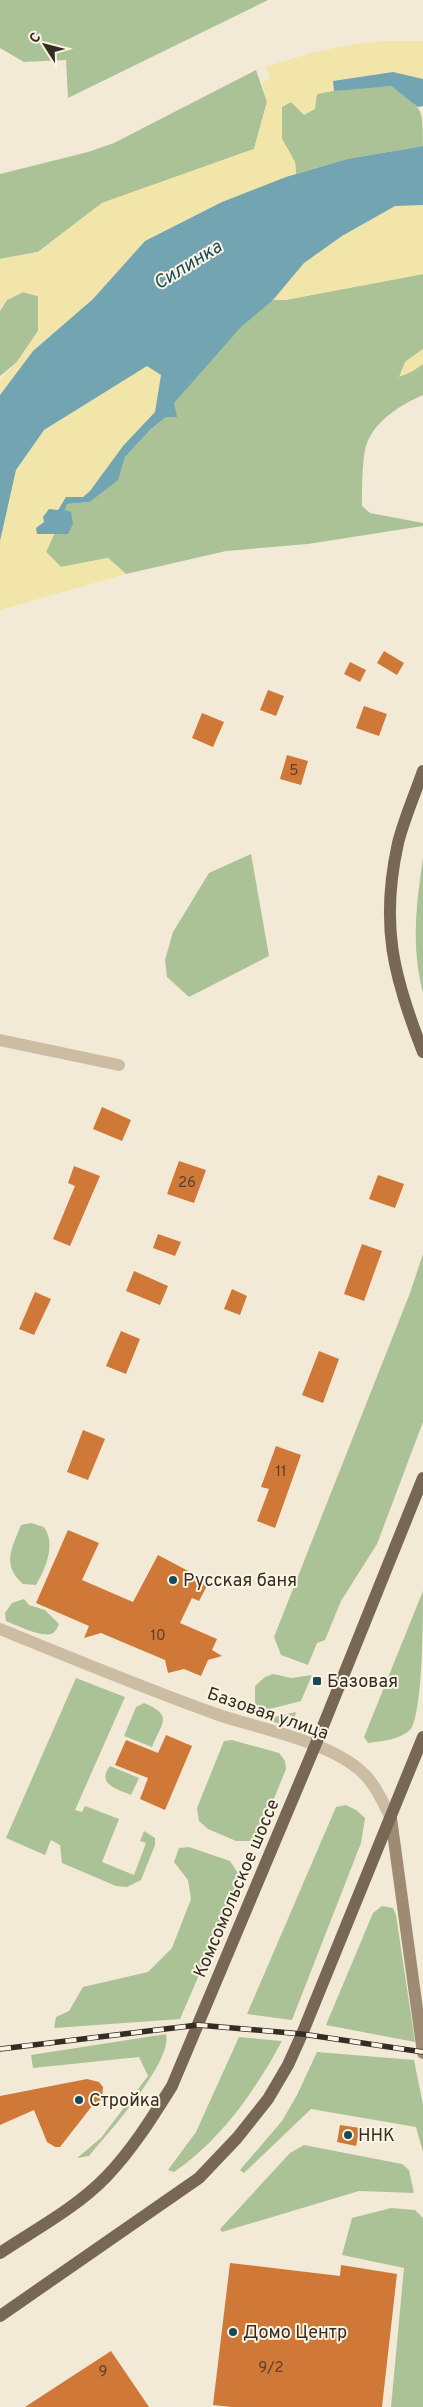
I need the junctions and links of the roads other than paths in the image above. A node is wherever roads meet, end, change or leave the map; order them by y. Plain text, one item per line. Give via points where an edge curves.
1 (423, 771) edge
2 (0, 1040) edge
3 (423, 1052) edge
4 (119, 1065) dead end
5 (423, 1478) edge
6 (0, 1628) edge
7 (423, 1736) edge
8 (315, 1746) junction
9 (391, 1818) junction
10 (423, 2053) edge
11 (0, 2253) edge
12 (0, 2316) edge

1 - 3 main road via 398,842 388,920 400,988
2 - 4 street
5 - 8 main road, Комсомольское шоссе
6 - 8 street, Базовая улица via 180,1701
7 - 9 main road
8 - 9 street, Базовая улица via 363,1773
8 - 11 main road, Комсомольское шоссе via 172,2086 152,2118 106,2177 77,2202
9 - 10 street, Базовая улица
9 - 12 main road via 288,2066 268,2099 199,2178

